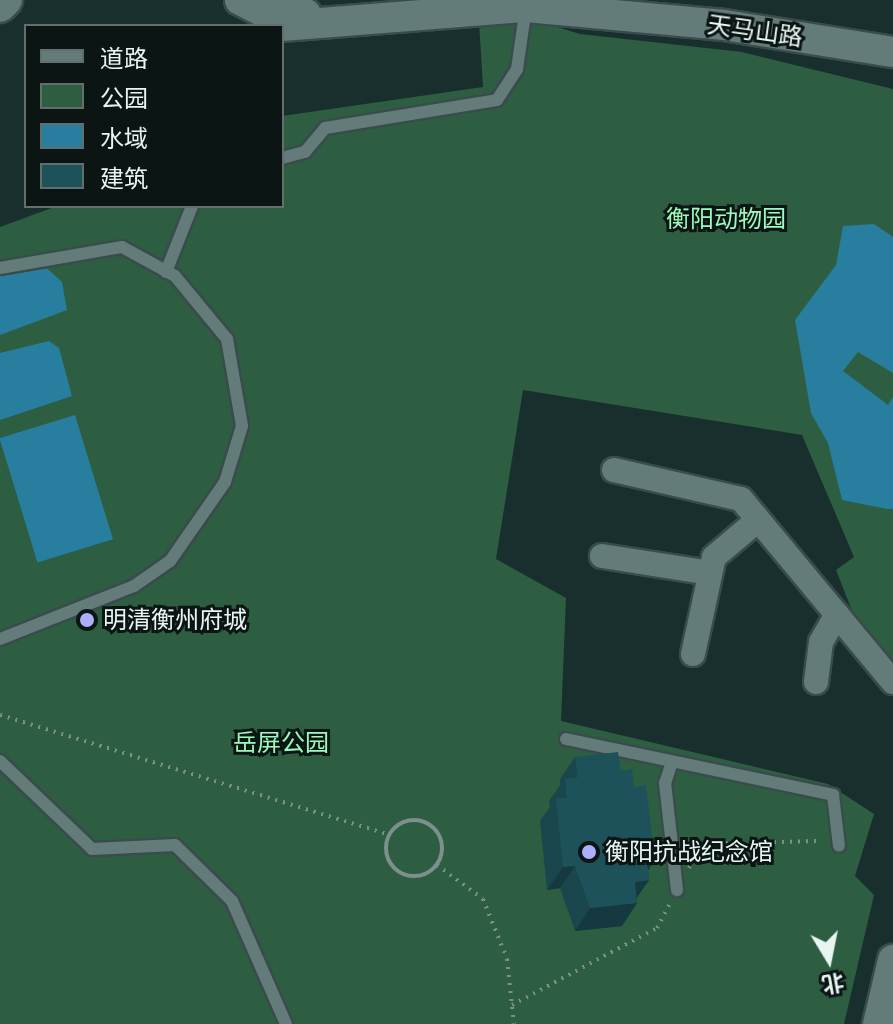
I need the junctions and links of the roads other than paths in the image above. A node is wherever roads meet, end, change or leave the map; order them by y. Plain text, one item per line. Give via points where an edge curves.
1 (7, 0) edge
2 (222, 0) edge
3 (240, 0) edge
4 (480, 0) edge
5 (579, 0) edge
6 (0, 7) edge
7 (526, 7) junction
8 (280, 17) edge
9 (893, 40) edge
10 (893, 52) edge
11 (284, 157) edge
12 (191, 208) edge
13 (0, 268) edge
14 (166, 272) junction
15 (614, 470) dead end
16 (758, 520) junction
17 (602, 556) dead end
18 (710, 573) junction
19 (837, 614) junction
20 (0, 639) edge
21 (693, 654) dead end
22 (816, 682) dead end
23 (893, 682) edge
24 (566, 739) dead end
25 (0, 761) edge
26 (672, 762) junction
27 (839, 846) dead end
28 (677, 890) road end
29 (893, 960) edge
30 (893, 999) edge
31 (286, 1024) edge
32 (878, 1024) edge
33 (887, 1024) edge

1 - 6 street
2 - 8 street, 天马山路
3 - 8 street, 天马山路
4 - 8 street, 天马山路
5 - 9 street, 天马山路 via 725,12
7 - 8 street, 天马山路
7 - 10 street, 天马山路 via 724,25
7 - 11 lane via 517,69 497,100 325,128 305,152
12 - 14 lane
13 - 14 lane via 122,247
14 - 20 lane via 227,339 242,426 225,482 170,561 134,586
15 - 16 street via 741,499
16 - 18 street via 714,557
16 - 19 street
17 - 18 street
18 - 21 street
19 - 22 street via 821,642
19 - 23 street
24 - 26 lane
25 - 31 lane via 92,849 175,845 232,901
26 - 27 lane via 833,795
26 - 28 lane via 665,783
29 - 32 street
30 - 33 street

